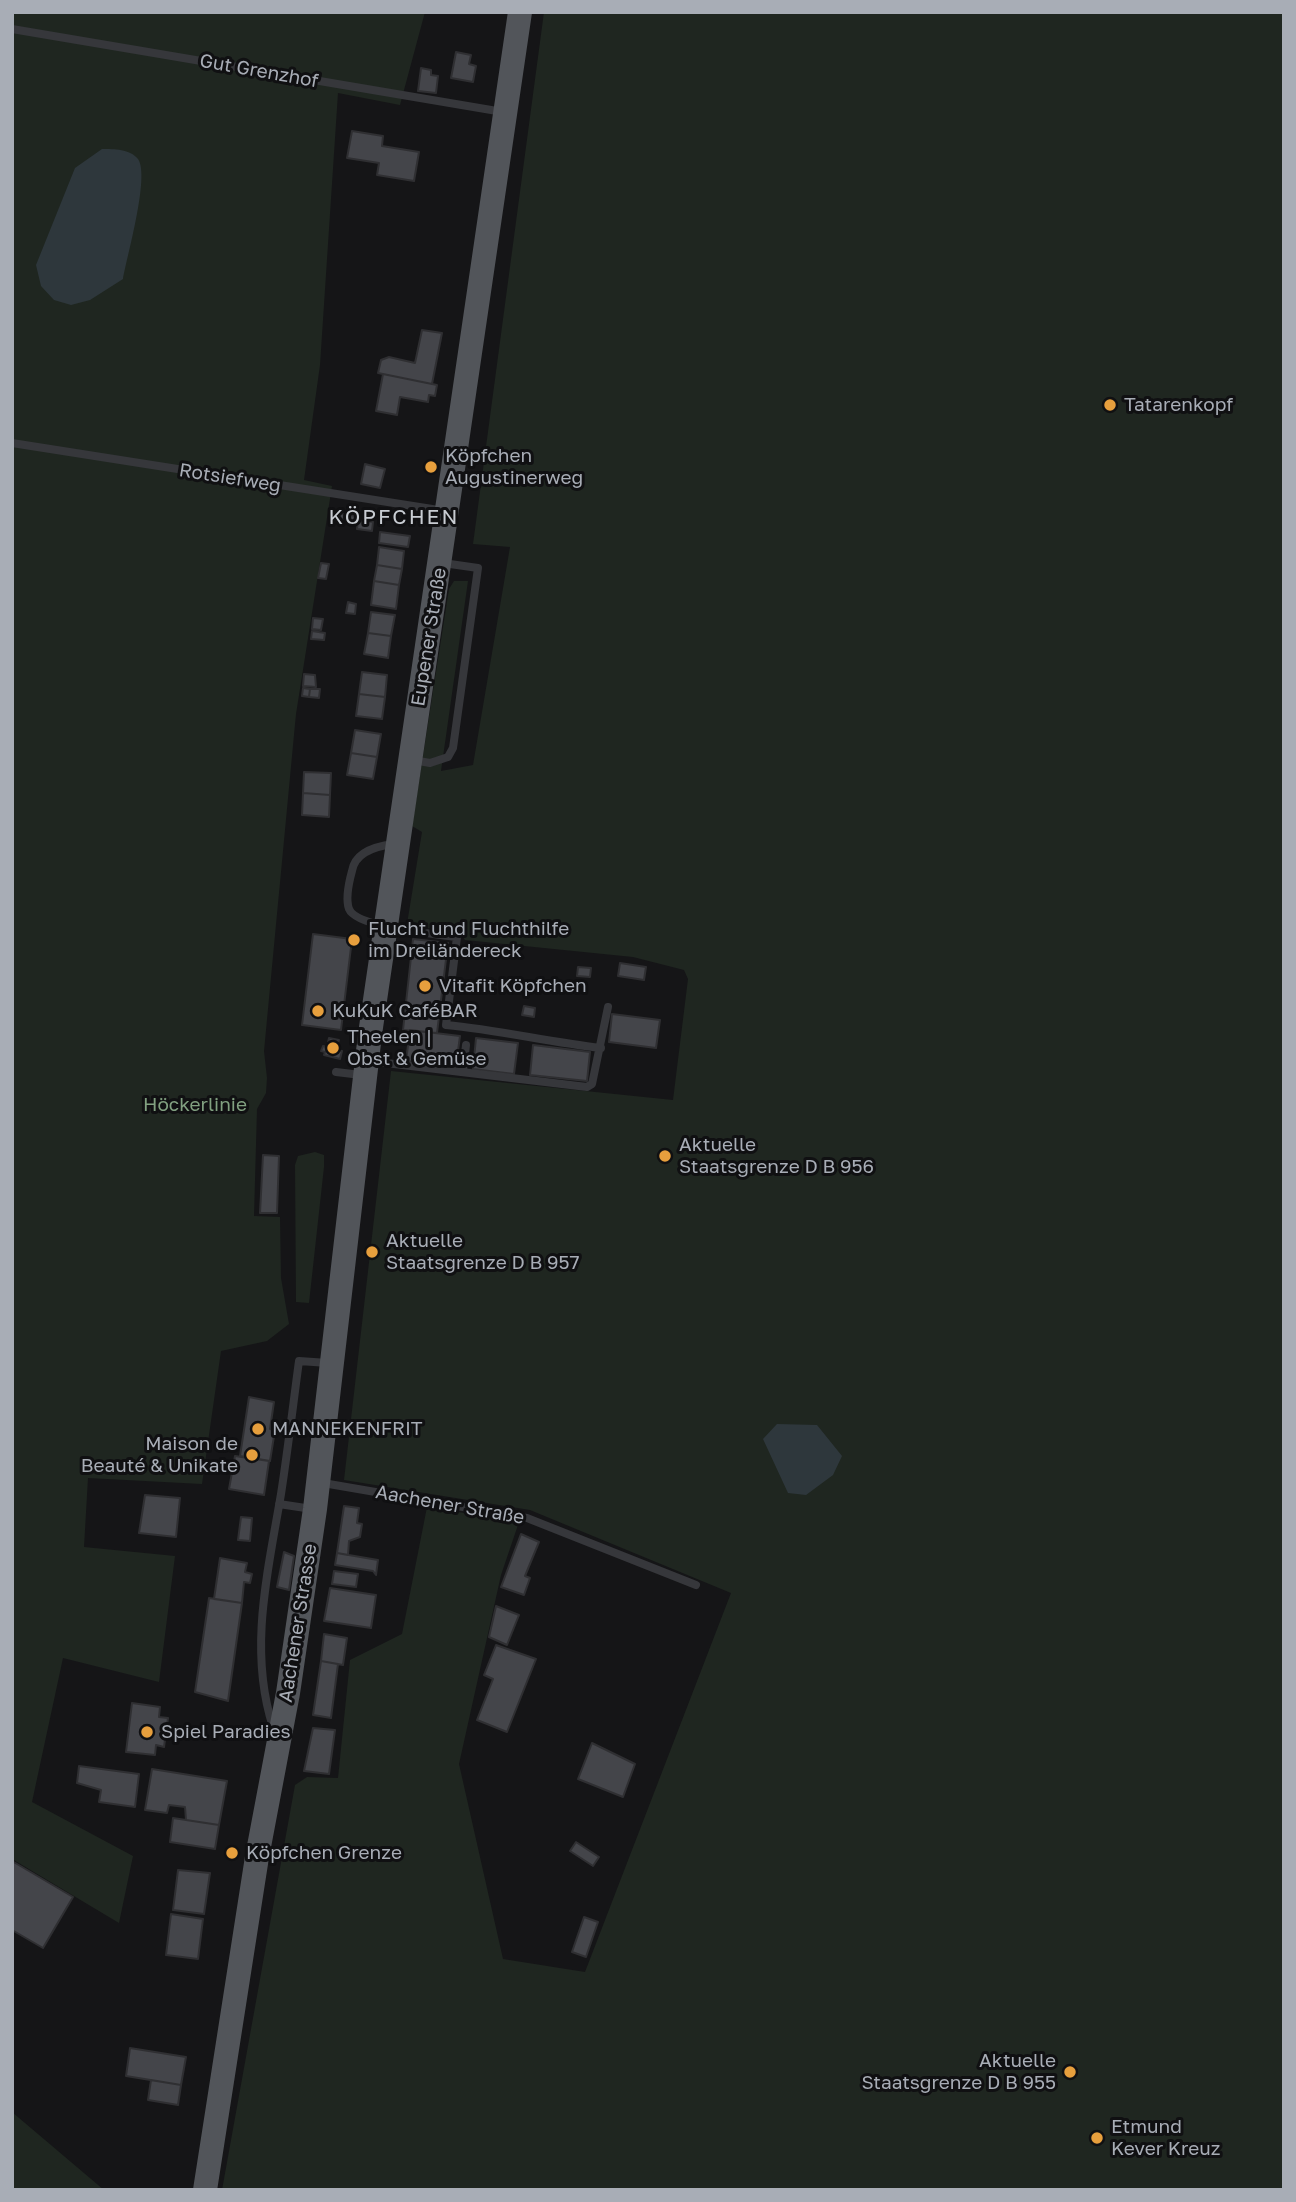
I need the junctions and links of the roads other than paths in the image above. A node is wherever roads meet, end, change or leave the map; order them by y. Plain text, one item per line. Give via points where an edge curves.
1 (520, 12) edge
2 (12, 30) edge
3 (506, 113) junction
4 (12, 443) edge
5 (448, 512) junction
6 (440, 563) junction
7 (410, 760) junction
8 (397, 843) junction
9 (385, 926) junction
10 (608, 1007) dead end
11 (466, 1045) dead end
12 (601, 1048) junction
13 (365, 1068) junction
14 (336, 1072) dead end
15 (463, 1072) junction
16 (342, 1262) joint
17 (332, 1364) junction
18 (319, 1482) junction
19 (279, 1504) junction
20 (315, 1509) junction
21 (696, 1585) dead end
22 (279, 1743) junction
23 (205, 2190) edge

1 - 3 main road, Eupener Straße
2 - 3 lane, Gut Grenzhof
3 - 5 main road, Eupener Straße
4 - 5 lane, Rotsiefweg
5 - 6 main road, Eupener Straße
6 - 7 main road, Eupener Straße
6 - 7 lane via 478,568 453,748 448,757 430,762
7 - 8 main road, Eupener Straße
8 - 9 main road, Eupener Straße
8 - 9 lane via 362,855 353,864 350,881 349,912
9 - 12 lane via 457,937 446,1025
9 - 13 main road, Eupener Straße
10 - 12 lane
11 - 15 lane
12 - 15 lane via 592,1084 587,1087
13 - 14 lane
13 - 15 lane
13 - 16 main road, Eupener Straße
16 - 17 main road, Aachener Strasse
17 - 18 main road, Aachener Strasse
17 - 19 lane via 299,1361
18 - 20 main road, Aachener Strasse
18 - 21 lane, Aachener Straße via 527,1518
19 - 20 lane
19 - 22 lane via 261,1611 264,1697
20 - 22 main road, Aachener Strasse
22 - 23 main road, Aachener Strasse

